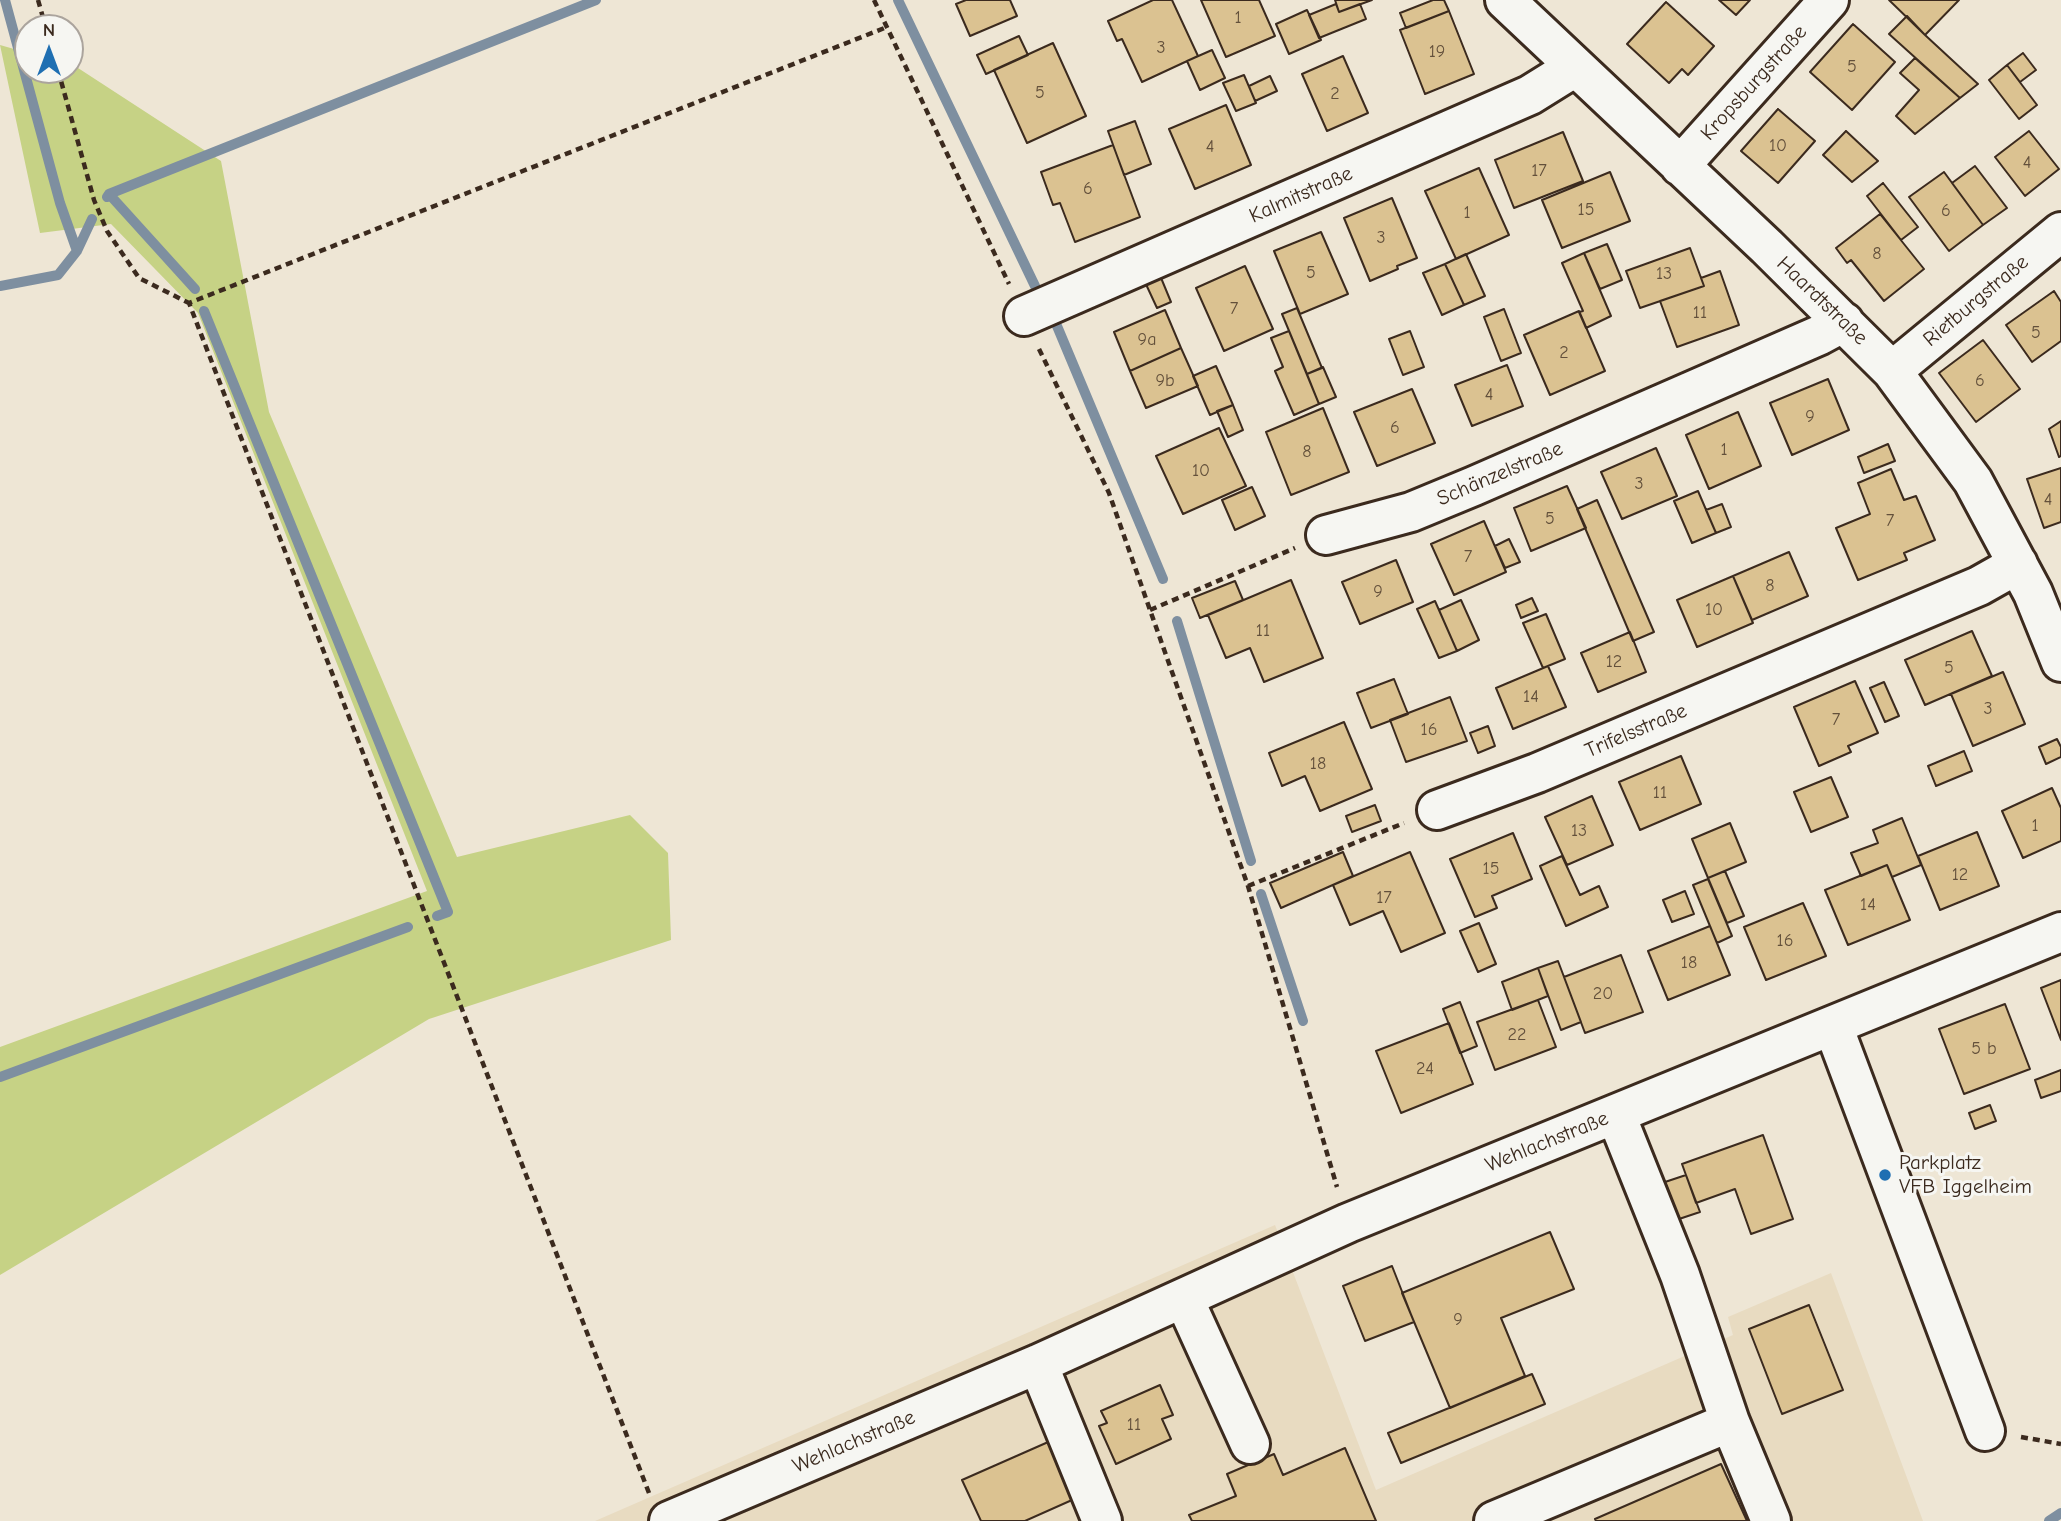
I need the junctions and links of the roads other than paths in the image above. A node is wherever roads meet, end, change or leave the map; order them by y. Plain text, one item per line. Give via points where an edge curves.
1 (1505, 0) edge
2 (1829, 0) edge
3 (1575, 67) junction
4 (1680, 166) junction
5 (2061, 232) edge
6 (1024, 316) road end
7 (1844, 322) junction
8 (1892, 370) junction
9 (1326, 534) road end
10 (2037, 579) edge
11 (2061, 662) edge
12 (1437, 810) road end
13 (2061, 932) edge
14 (1833, 1026) junction
15 (1616, 1115) junction
16 (1184, 1299) junction
17 (1038, 1364) junction
18 (1730, 1422) junction
19 (1985, 1431) dead end
20 (1250, 1444) dead end
21 (660, 1508) edge
22 (1102, 1521) edge
23 (1494, 1521) edge
24 (1771, 1521) edge

1 - 3 street, Haardtstraße
2 - 4 street, Kropsburgstraße
3 - 4 street, Haardtstraße
3 - 6 street, Kalmitstraße via 1530,95
4 - 7 street, Haardtstraße
5 - 8 street, Rietburgstraße
7 - 8 street, Haardtstraße
7 - 9 street, Schänzelstraße via 1411,512
8 - 10 street, Haardtstraße
10 - 11 street, Haardtstraße
10 - 12 street, Trifelsstraße via 1979,586 1537,773
13 - 14 street, Wehlachstraße
14 - 15 street, Wehlachstraße
14 - 19 street
15 - 16 street, Wehlachstraße via 1348,1223
15 - 18 street via 1680,1275
16 - 17 street, Wehlachstraße
16 - 20 street
17 - 21 street, Wehlachstraße
17 - 22 street
18 - 23 street
18 - 24 street

